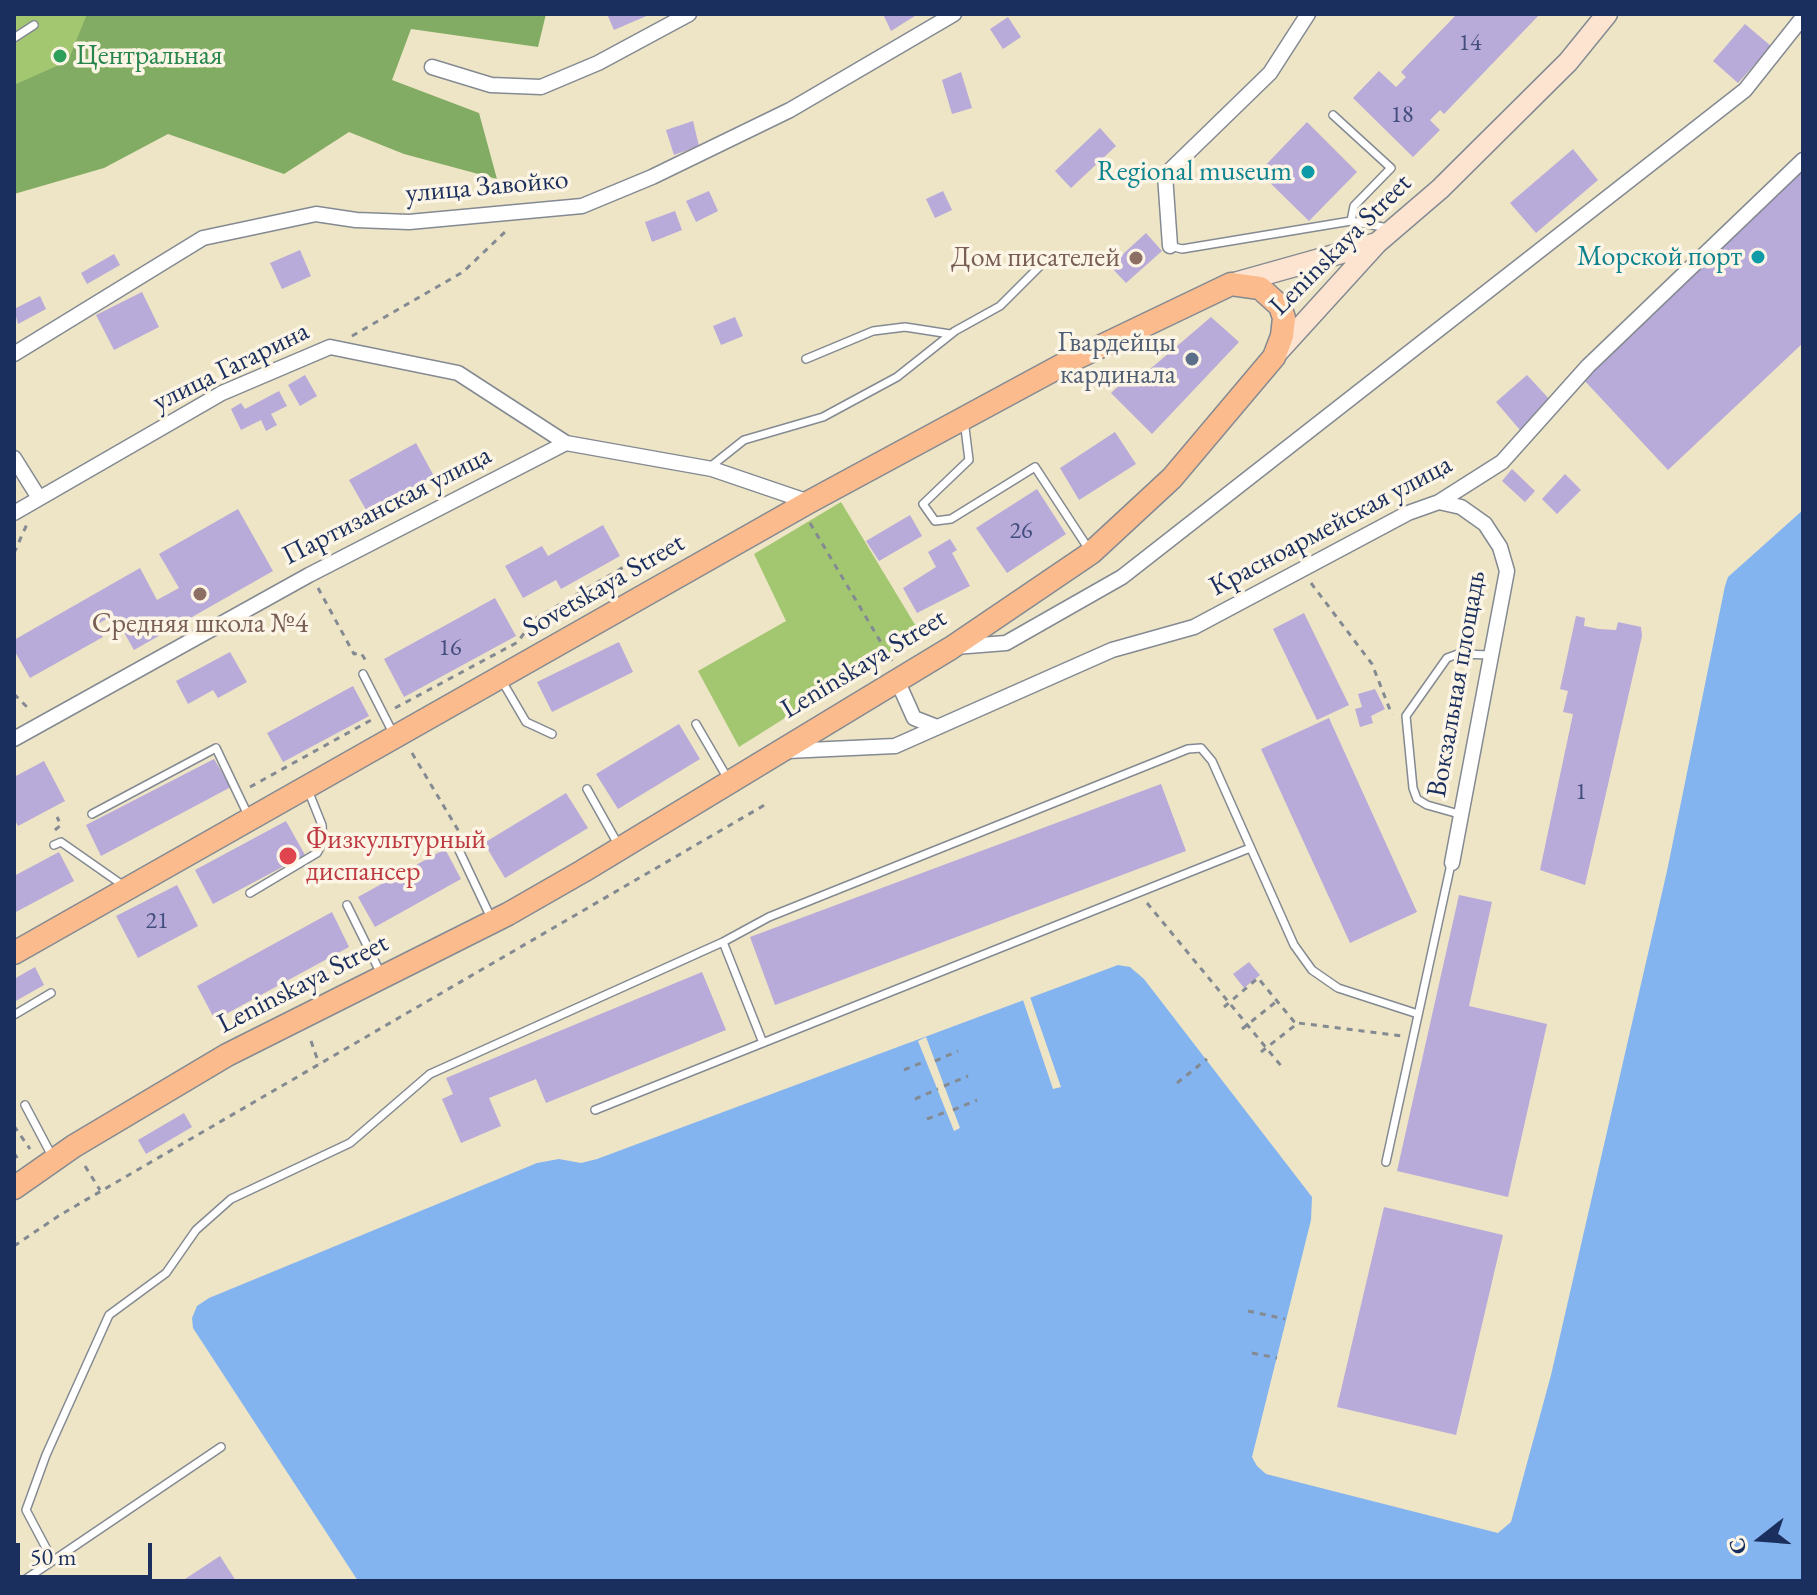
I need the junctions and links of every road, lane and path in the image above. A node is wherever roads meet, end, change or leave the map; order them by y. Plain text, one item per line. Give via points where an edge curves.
1 (689, 14) edge
2 (954, 14) edge
3 (1308, 14) edge
4 (1607, 14) edge
5 (1803, 17) edge
6 (34, 25) dead end
7 (14, 38) edge
8 (432, 67) dead end
9 (1333, 115) dead end
10 (1803, 160) edge
11 (530, 208) junction
12 (1351, 221) junction
13 (1385, 236) junction
14 (1170, 246) joint
15 (1040, 266) dead end
16 (1231, 284) junction
17 (950, 334) junction
18 (330, 347) junction
19 (14, 354) edge
20 (1274, 357) junction
21 (806, 359) dead end
22 (964, 418) junction
23 (566, 443) junction
24 (14, 458) edge
25 (708, 468) junction
26 (39, 498) junction
27 (1439, 502) junction
28 (808, 511) junction
29 (14, 513) edge
30 (1091, 553) junction
31 (634, 561) dead end
32 (1302, 571) junction
33 (315, 583) dead end
34 (951, 648) junction
35 (1491, 655) junction
36 (367, 664) dead end
37 (895, 672) junction
38 (363, 674) dead end
39 (501, 680) junction
40 (14, 694) edge
41 (391, 710) dead end
42 (370, 720) dead end
43 (44, 723) junction
44 (696, 724) dead end
45 (937, 727) junction
46 (1405, 727) junction
47 (552, 734) dead end
48 (14, 739) edge
49 (404, 746) junction
50 (779, 751) junction
51 (729, 781) junction
52 (307, 788) junction
53 (246, 789) dead end
54 (587, 789) dead end
55 (768, 803) dead end
56 (92, 814) dead end
57 (1459, 814) junction
58 (251, 820) junction
59 (54, 845) dead end
60 (457, 846) dead end
61 (468, 846) dead end
62 (620, 848) junction
63 (1250, 848) junction
64 (1452, 863) joint
65 (129, 890) junction
66 (250, 893) dead end
67 (1138, 893) junction
68 (347, 905) dead end
69 (493, 922) junction
70 (723, 942) junction
71 (14, 953) edge
72 (383, 978) junction
73 (51, 993) dead end
74 (1277, 1001) junction
75 (1224, 1007) dead end
76 (1418, 1014) junction
77 (14, 1015) edge
78 (1296, 1024) junction
79 (1242, 1029) dead end
80 (1413, 1038) junction
81 (311, 1041) dead end
82 (763, 1043) junction
83 (958, 1051) dead end
84 (1261, 1052) dead end
85 (1207, 1059) dead end
86 (926, 1061) dead end
87 (935, 1061) dead end
88 (319, 1064) junction
89 (1282, 1067) dead end
90 (904, 1070) dead end
91 (968, 1076) dead end
92 (1177, 1083) dead end
93 (944, 1086) dead end
94 (938, 1089) dead end
95 (915, 1099) dead end
96 (977, 1100) dead end
97 (25, 1105) dead end
98 (595, 1110) dead end
99 (953, 1110) dead end
100 (946, 1112) dead end
101 (927, 1119) dead end
102 (14, 1126) edge
103 (30, 1149) dead end
104 (14, 1153) edge
105 (18, 1159) dead end
106 (54, 1159) junction
107 (1386, 1162) dead end
108 (85, 1166) dead end
109 (14, 1188) edge
110 (100, 1191) junction
111 (14, 1246) edge
112 (1248, 1311) dead end
113 (1285, 1319) dead end
114 (1252, 1353) dead end
115 (1277, 1358) dead end
116 (221, 1447) dead end
117 (53, 1561) junction
118 (23, 1581) edge

1 - 8 street via 541,87 491,85
2 - 11 street, улица Завойко via 790,110 652,177 582,206
3 - 14 street via 1270,73 1165,175
4 - 13 main road, Leninskaya Street via 1568,62
5 - 34 street via 1745,90 1122,577 1006,643
6 - 7 lane
9 - 12 lane via 1391,168 1354,206
10 - 27 street, Красноармейская улица via 1588,366 1502,462
11 - 18 path via 463,272
11 - 19 street, улица Завойко via 409,222 316,214 203,238
12 - 13 lane
12 - 14 lane via 1182,249
13 - 16 main road
13 - 20 main road, Leninskaya Street
15 - 17 lane via 1000,306
16 - 20 main road via 1260,288 1280,306 1282,336
16 - 22 main road, Sovetskaya Street
17 - 21 lane via 905,327 873,331
17 - 25 lane via 897,377 823,417 744,440
18 - 23 street, улица Гагарина via 458,373
18 - 26 street, улица Гагарина via 222,393
20 - 30 main road, Leninskaya Street via 1172,478
22 - 28 main road, Sovetskaya Street
22 - 30 lane via 969,460 923,504 935,521 951,519 1035,467
23 - 25 street
23 - 43 street, Партизанская улица via 309,575
24 - 26 street
25 - 28 street
26 - 29 street, улица Гагарина
27 - 32 street, Красноармейская улица via 1408,513
27 - 35 street, Вокзальная площадь via 1478,517 1503,554 1507,581
28 - 37 path
28 - 39 main road, Sovetskaya Street
30 - 34 main road, Leninskaya Street
31 - 41 path via 533,620 518,642
32 - 45 street, Красноармейская улица via 1194,627 1112,650
32 - 46 path via 1372,664 1389,713
33 - 36 path via 354,654 361,653
34 - 37 main road, Leninskaya Street
35 - 46 lane via 1447,658 1410,707
35 - 57 street, Вокзальная площадь
37 - 45 street via 914,718
37 - 50 main road, Leninskaya Street
38 - 49 lane
39 - 47 lane via 526,722
39 - 49 main road, Sovetskaya Street
40 - 43 path
42 - 53 path
43 - 48 street, Партизанская улица
44 - 51 lane
45 - 50 street, Красноармейская улица via 895,746
46 - 57 lane via 1417,799
49 - 52 main road, Sovetskaya Street
49 - 61 path
50 - 51 main road, Leninskaya Street
51 - 62 main road, Leninskaya Street
52 - 58 main road, Sovetskaya Street
52 - 66 lane via 323,842 317,853
54 - 62 lane
55 - 88 path
56 - 58 lane via 216,748
57 - 64 street, Вокзальная площадь
58 - 65 main road, Sovetskaya Street
59 - 65 lane via 61,842
60 - 69 lane
62 - 69 main road, Leninskaya Street
63 - 67 lane
63 - 70 lane via 1212,761 1203,750 1192,748 769,917
63 - 76 lane via 1294,945 1312,970 1338,988
64 - 76 lane
65 - 71 main road, Sovetskaya Street
67 - 82 lane
67 - 89 path
68 - 72 lane
69 - 72 main road, Leninskaya Street
70 - 82 lane
70 - 117 lane via 430,1074 350,1143 231,1199 196,1230 166,1273 109,1315 46,1455 26,1510
72 - 106 main road, Leninskaya Street via 227,1055
73 - 77 lane
74 - 75 path via 1258,978
74 - 78 path
74 - 79 path
76 - 80 lane
78 - 80 path
78 - 84 path
80 - 107 lane
81 - 88 path
82 - 98 lane
83 - 87 path
85 - 92 path
86 - 90 path
88 - 110 path
91 - 93 path
94 - 95 path
96 - 99 path
97 - 106 lane
100 - 101 path
102 - 103 path
104 - 105 path
106 - 109 main road, Leninskaya Street
108 - 110 path
110 - 111 path
112 - 113 path
114 - 115 path
116 - 117 lane
117 - 118 lane

